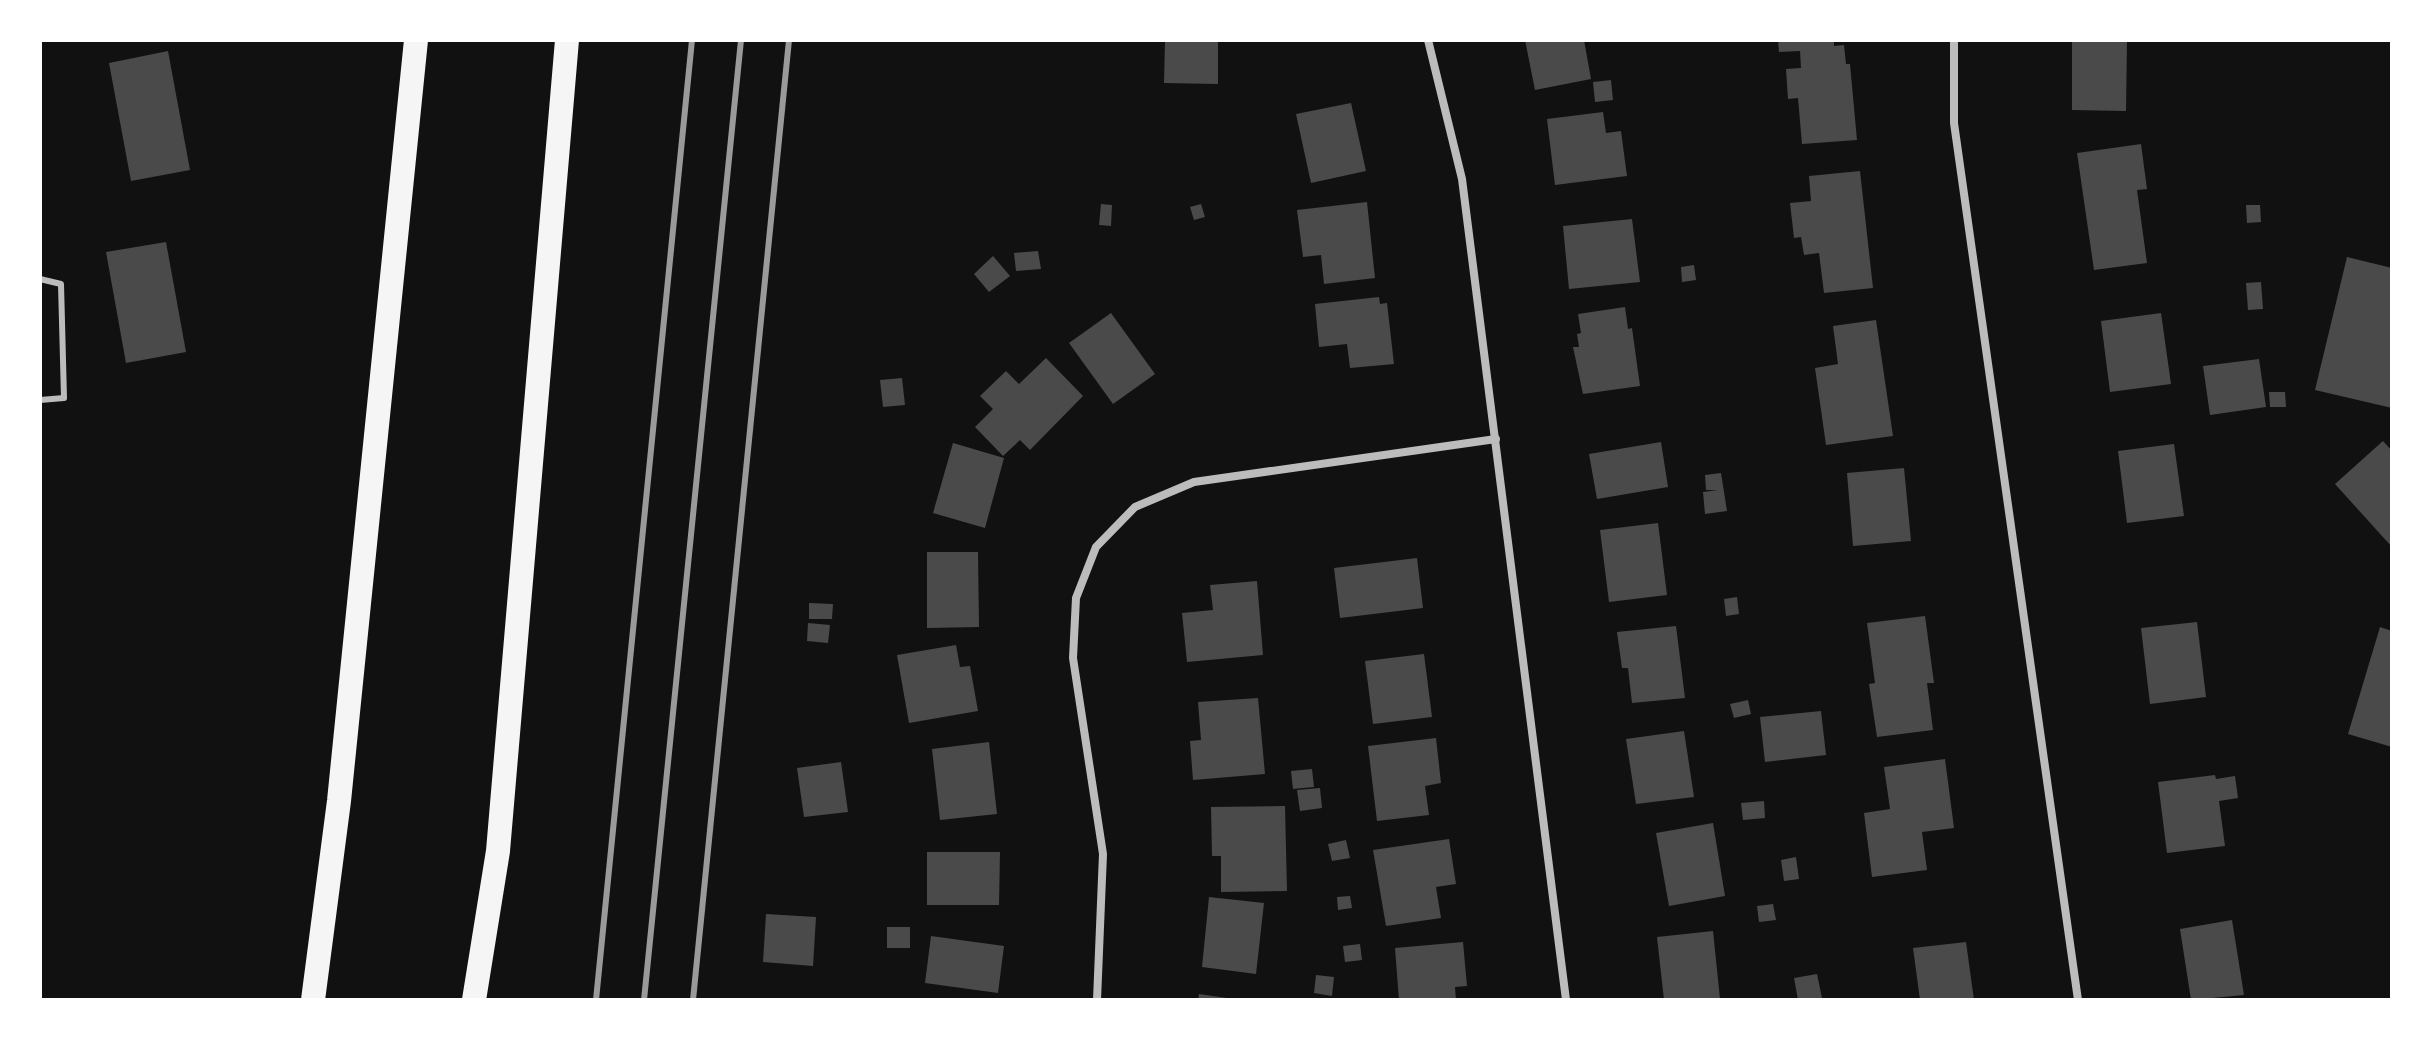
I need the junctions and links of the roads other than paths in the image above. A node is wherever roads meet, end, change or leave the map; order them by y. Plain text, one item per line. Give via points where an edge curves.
1 (416, 40) edge
2 (567, 40) edge
3 (1428, 40) edge
4 (1954, 40) edge
5 (40, 279) edge
6 (40, 400) edge
7 (1496, 439) junction
8 (313, 1000) edge
9 (474, 1000) edge
10 (1097, 1000) edge
11 (1566, 1000) edge
12 (2078, 1000) edge

1 - 8 highway via 339,801
2 - 9 highway via 498,851
3 - 7 street via 1462,179
4 - 12 street via 1954,123
5 - 6 lane via 61,284 64,398
7 - 10 street via 1194,482 1135,507 1096,547 1076,598 1073,658 1103,854
7 - 11 street

